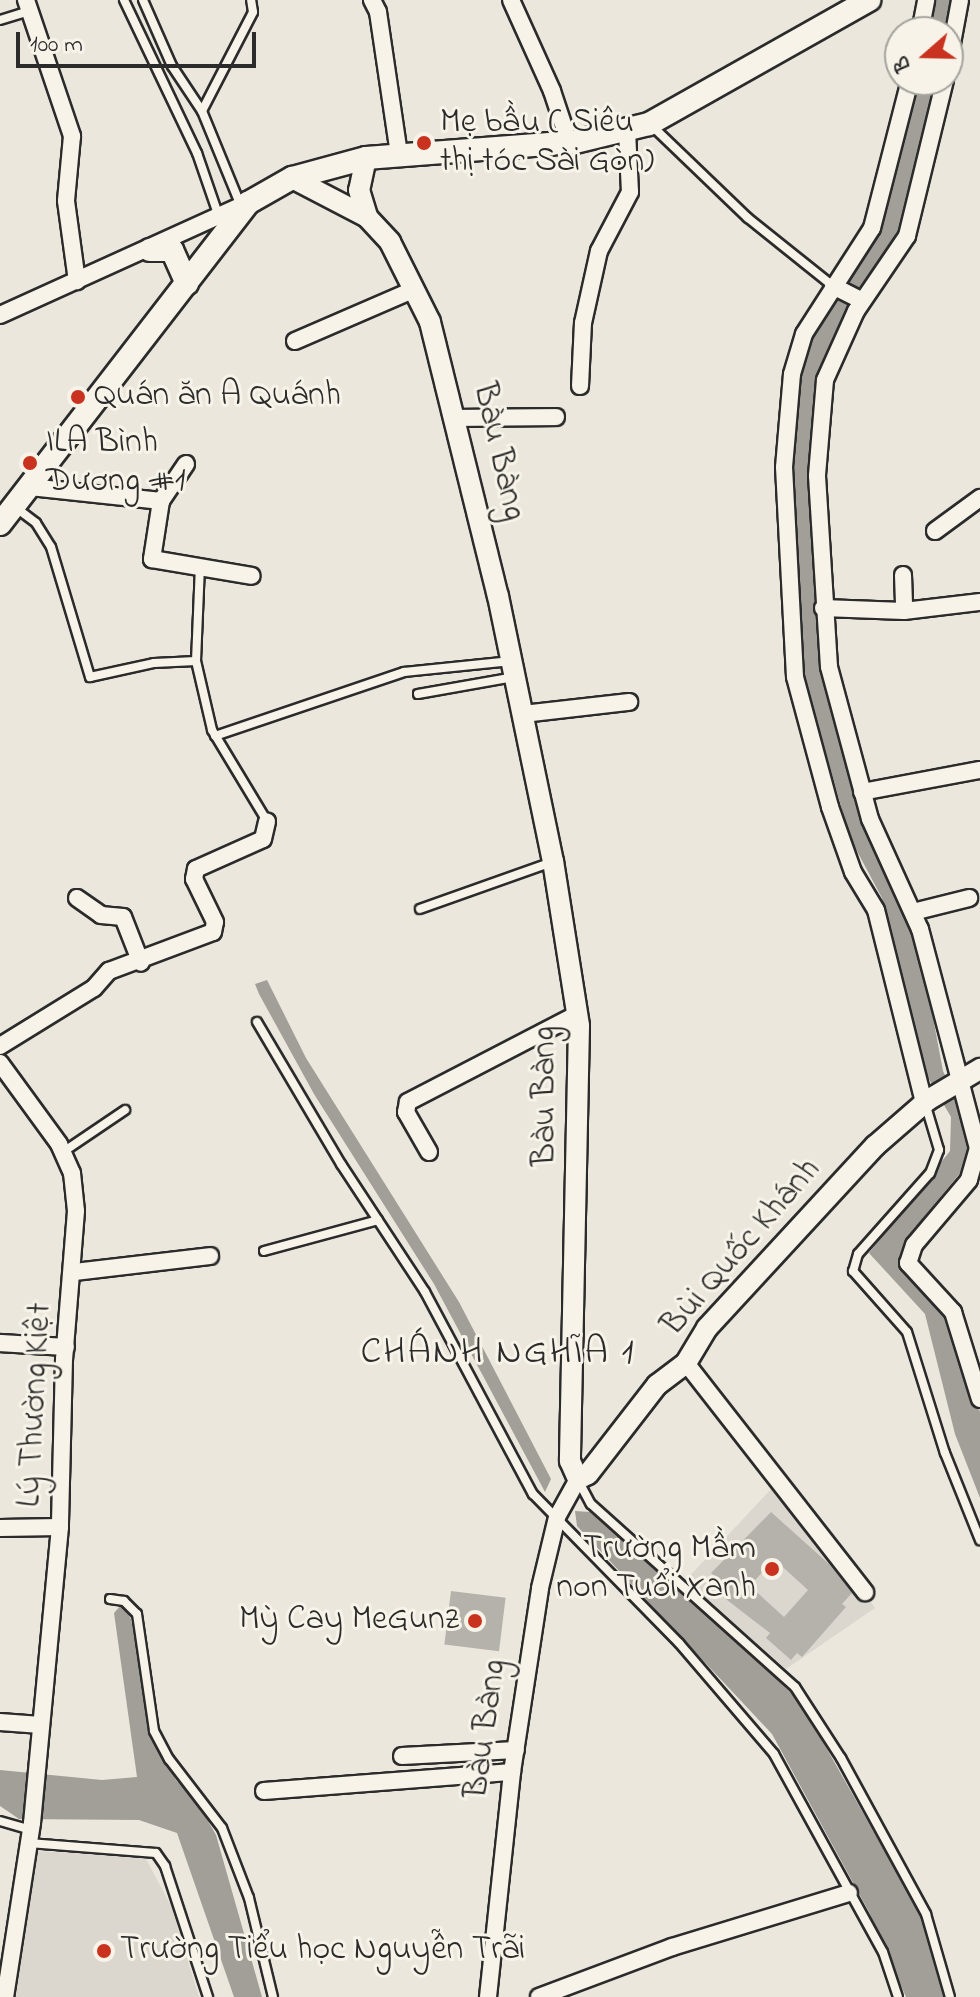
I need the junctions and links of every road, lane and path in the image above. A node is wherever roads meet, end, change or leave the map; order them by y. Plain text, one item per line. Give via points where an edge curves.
1 (124, 0) edge
2 (143, 0) edge
3 (251, 0) edge
4 (372, 0) edge
5 (511, 0) edge
6 (869, 0) edge
7 (28, 5) edge
8 (0, 20) edge
9 (906, 96) edge
10 (941, 96) edge
11 (202, 111) junction
12 (649, 124) junction
13 (627, 130) junction
14 (569, 142) junction
15 (399, 155) junction
16 (366, 158) junction
17 (292, 178) junction
18 (245, 204) junction
19 (219, 217) junction
20 (367, 217) junction
21 (150, 250) junction
22 (77, 281) junction
23 (187, 284) junction
24 (833, 286) junction
25 (413, 290) junction
26 (862, 301) junction
27 (0, 315) edge
28 (295, 341) dead end
29 (580, 386) dead end
30 (556, 417) dead end
31 (458, 418) junction
32 (186, 464) dead end
33 (30, 487) junction
34 (980, 498) edge
35 (161, 501) junction
36 (7, 516) edge
37 (935, 531) dead end
38 (200, 567) junction
39 (903, 575) dead end
40 (252, 576) dead end
41 (980, 602) edge
42 (823, 608) junction
43 (904, 611) junction
44 (196, 661) junction
45 (513, 669) junction
46 (418, 694) dead end
47 (629, 702) dead end
48 (523, 714) junction
49 (215, 736) junction
50 (980, 770) edge
51 (862, 792) junction
52 (267, 821) joint
53 (553, 861) junction
54 (77, 898) dead end
55 (969, 898) dead end
56 (420, 909) dead end
57 (913, 912) junction
58 (141, 963) junction
59 (578, 1014) junction
60 (257, 1022) dead end
61 (0, 1046) edge
62 (0, 1063) edge
63 (980, 1069) edge
64 (958, 1083) junction
65 (926, 1101) junction
66 (125, 1110) dead end
67 (63, 1152) junction
68 (429, 1152) dead end
69 (378, 1220) junction
70 (264, 1251) dead end
71 (210, 1256) dead end
72 (74, 1272) junction
73 (0, 1343) edge
74 (66, 1347) junction
75 (686, 1363) junction
76 (980, 1399) edge
77 (578, 1479) junction
78 (557, 1517) junction
79 (60, 1527) junction
80 (0, 1528) edge
81 (980, 1540) edge
82 (865, 1592) dead end
83 (110, 1599) dead end
84 (0, 1722) edge
85 (41, 1725) junction
86 (516, 1750) junction
87 (402, 1756) dead end
88 (512, 1772) junction
89 (264, 1791) dead end
90 (0, 1821) edge
91 (31, 1832) junction
92 (849, 1893) junction
93 (5, 1997) edge
94 (208, 1997) edge
95 (273, 1997) edge
96 (487, 1997) edge
97 (539, 1997) edge
98 (898, 1997) edge
99 (950, 1997) edge

1 - 19 lane via 197,153
2 - 11 lane via 172,66
3 - 11 lane via 253,12
4 - 15 street
5 - 14 street
6 - 12 main road
7 - 8 lane
7 - 22 street via 72,136 66,201
9 - 24 street via 872,228
10 - 26 street via 907,236
11 - 18 lane
12 - 13 main road
12 - 24 lane via 748,218
13 - 14 main road
13 - 29 street via 630,192 599,251 583,323
14 - 15 main road
15 - 16 main road
16 - 17 main road
16 - 20 street via 359,190
17 - 18 main road
17 - 20 street
18 - 19 street
18 - 23 main road
19 - 21 street
20 - 25 street, Bàu Bàng via 390,242
21 - 22 street
21 - 23 main road via 172,250
22 - 27 street
23 - 33 main road
24 - 26 street
24 - 65 street via 804,334 787,418 784,481 795,677 848,859 876,910
25 - 28 street
25 - 31 street, Bàu Bàng via 430,322
26 - 42 street via 825,380 817,476
30 - 31 street
31 - 45 street, Bàu Bàng
32 - 35 street
33 - 35 street
33 - 36 main road
34 - 37 street
35 - 38 street via 152,559
36 - 44 lane via 36,523 51,547 90,677 154,663
38 - 40 street
38 - 44 lane
39 - 43 street
41 - 43 street
42 - 43 street
42 - 51 street via 829,667
44 - 49 lane
45 - 46 lane
45 - 48 street, Bàu Bàng
45 - 49 lane via 404,672
47 - 48 street
48 - 53 street, Bàu Bàng
49 - 52 lane
50 - 51 street
51 - 57 street
52 - 58 street via 263,839 196,869 194,879 215,922 213,932
53 - 56 lane
53 - 59 street, Bàu Bàng
54 - 58 street via 101,915 123,917
55 - 57 street
57 - 64 street
58 - 61 street via 109,971 94,988
59 - 68 street via 408,1102 406,1112
59 - 77 street, Bàu Bàng via 582,1069 570,1461
60 - 69 lane
62 - 67 street, Lý Thường Kiệt
63 - 64 street
64 - 65 street, Bùi Quốc Khánh
64 - 76 street via 978,1148 975,1166 949,1208 914,1245 908,1263 953,1312
65 - 75 street, Bùi Quốc Khánh via 803,1223 707,1328
65 - 81 lane via 939,1150 930,1173 858,1254 853,1271 907,1332 958,1491
66 - 67 lane
67 - 72 street, Lý Thường Kiệt via 73,1186
69 - 70 lane
69 - 78 lane via 425,1292 533,1494
71 - 72 street
72 - 74 street, Lý Thường Kiệt
73 - 74 street
74 - 79 street, Lý Thường Kiệt
75 - 77 street, Bùi Quốc Khánh via 657,1385 588,1474
75 - 82 street
77 - 78 street, Bàu Bàng
77 - 99 lane via 591,1504 795,1687 841,1758 926,1914
78 - 86 street, Bàu Bàng via 540,1588
78 - 92 lane via 758,1733 790,1780
79 - 80 street
79 - 85 street, Lý Thường Kiệt
83 - 95 lane via 124,1601 137,1614 154,1731 222,1828 249,1898
84 - 85 street
85 - 91 street, Lý Thường Kiệt
86 - 87 street
86 - 88 street, Bàu Bàng
88 - 89 street
88 - 96 street, Bàu Bàng
90 - 91 lane
91 - 93 street
91 - 94 lane via 156,1853 165,1866
92 - 97 street via 672,1947
92 - 98 lane via 883,1952

